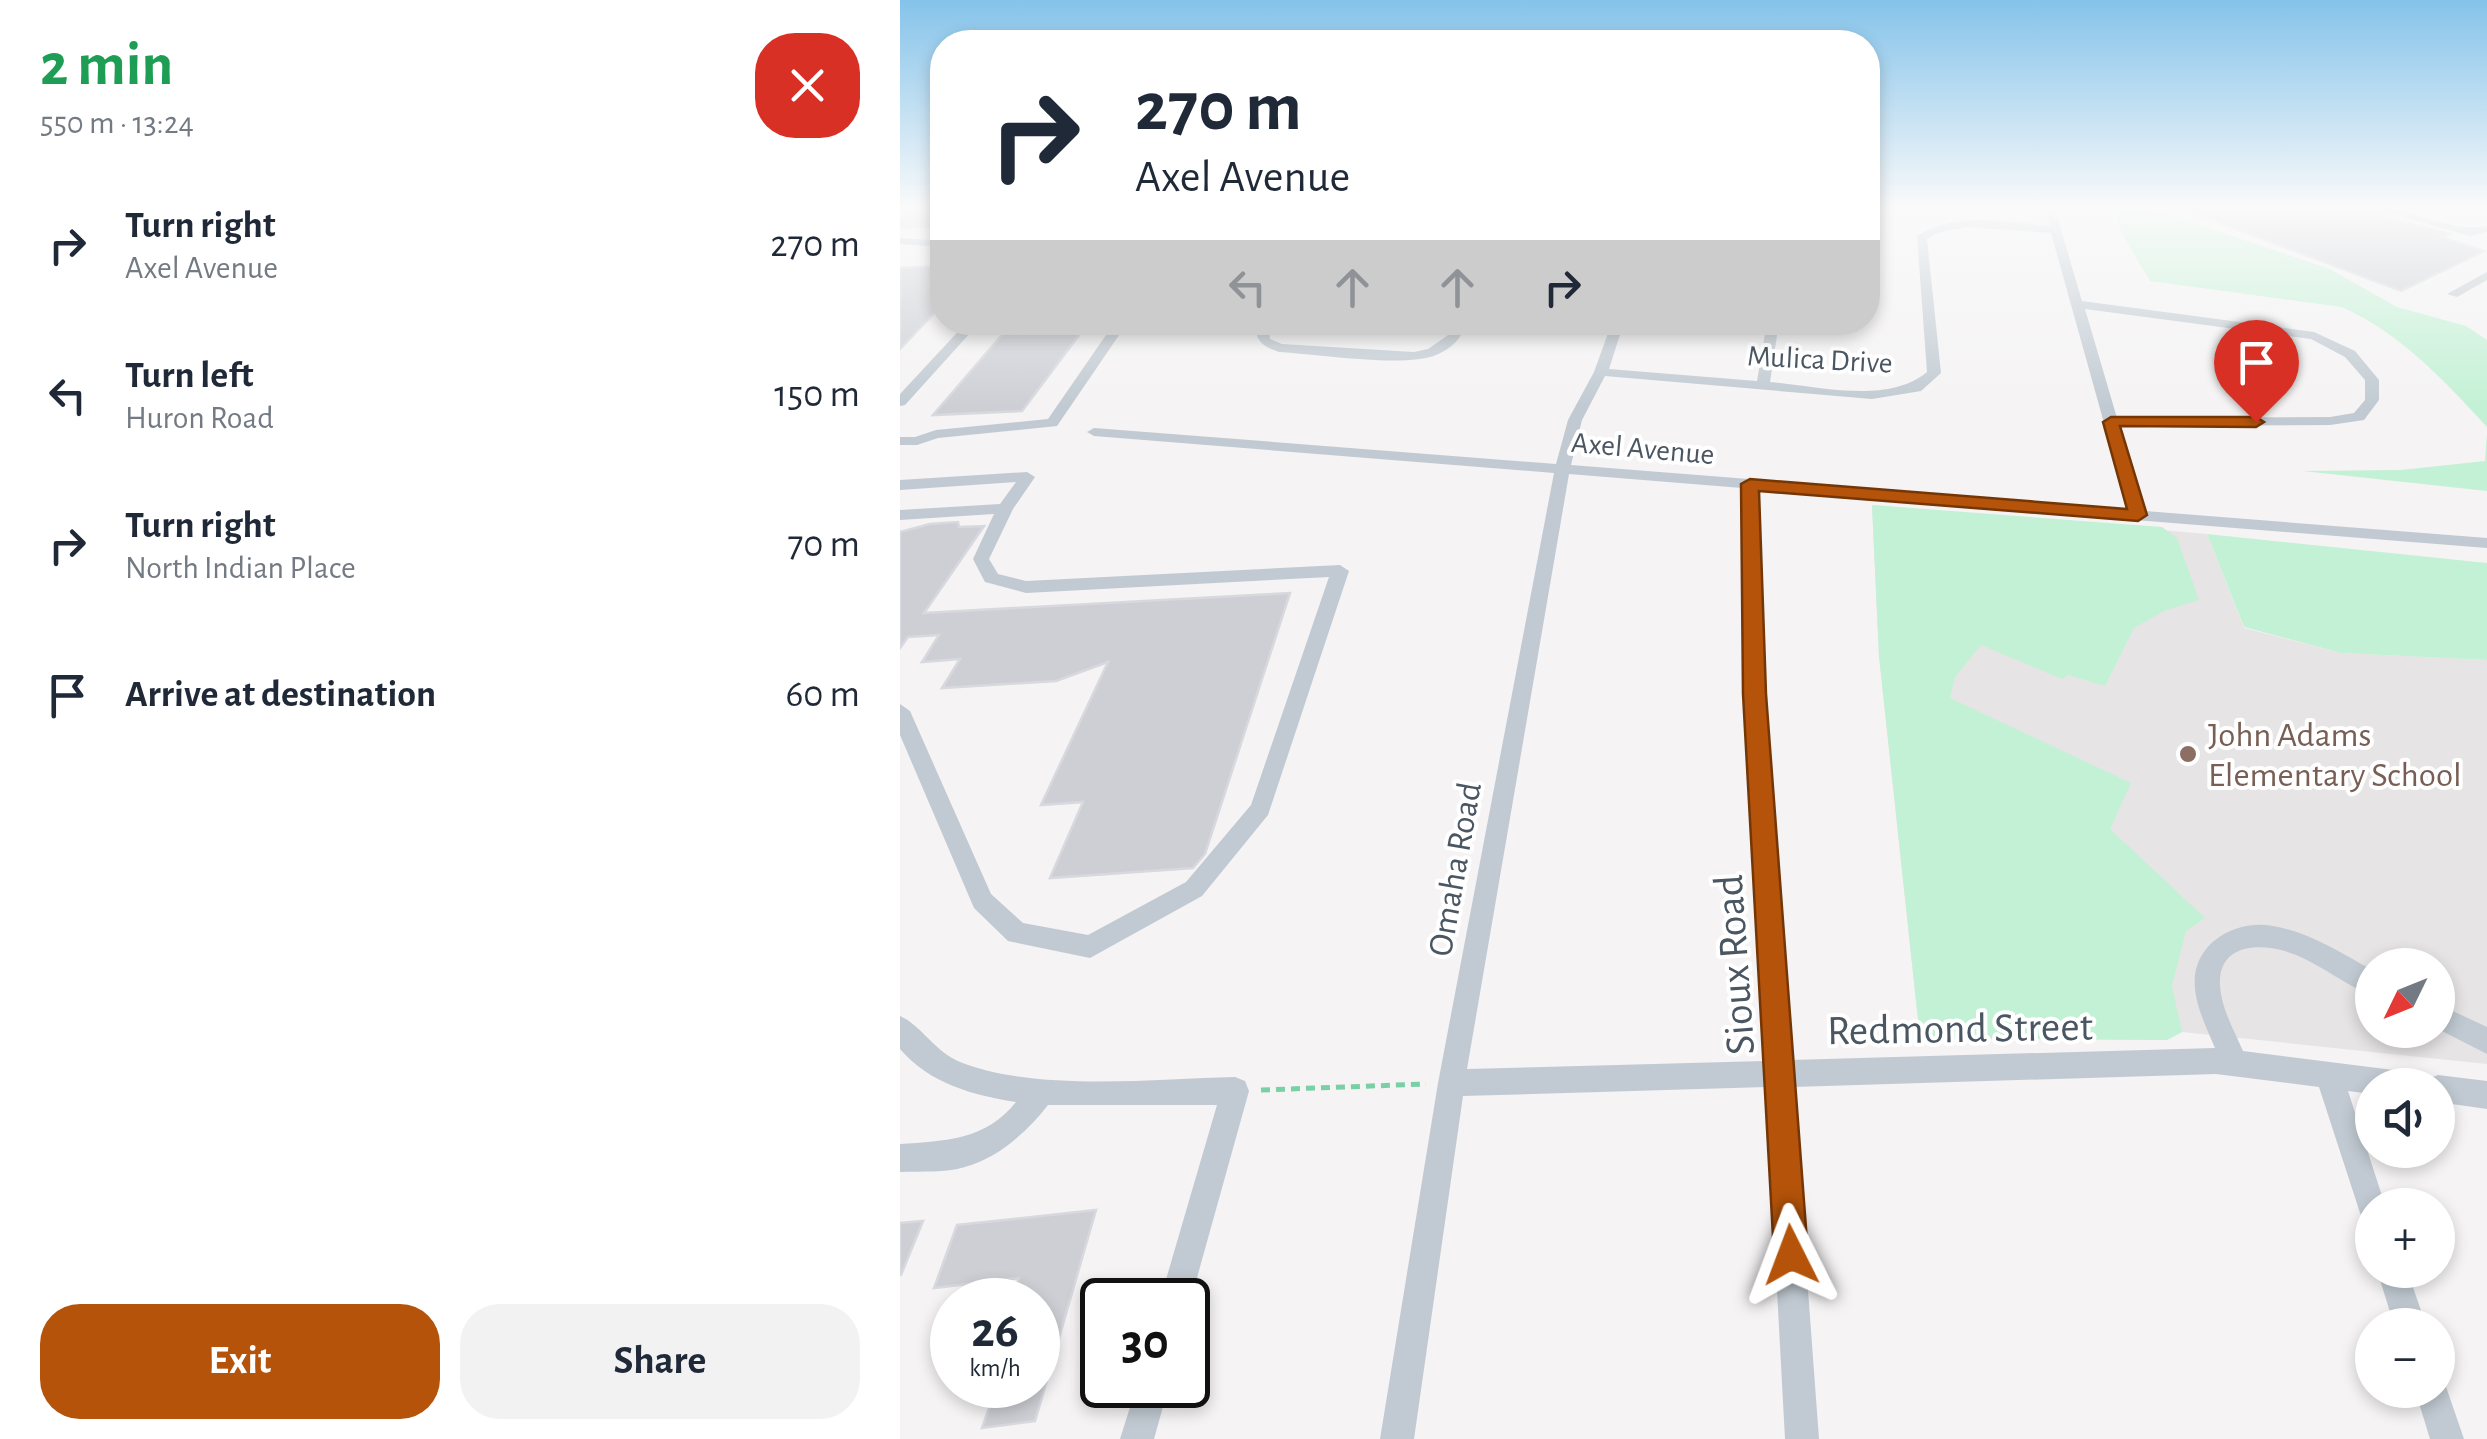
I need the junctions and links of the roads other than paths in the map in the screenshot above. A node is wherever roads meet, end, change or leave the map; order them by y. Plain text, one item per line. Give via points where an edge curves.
1 (1924, 273) edge
2 (2068, 273) edge
3 (2487, 276) edge
4 (2453, 294) dead end
5 (2077, 304) junction
6 (962, 335) edge
7 (1113, 335) edge
8 (1262, 335) edge
9 (1457, 335) edge
10 (1614, 335) edge
11 (1772, 335) edge
12 (1601, 372) junction
13 (1764, 386) junction
14 (900, 401) edge
15 (2111, 422) junction
16 (1094, 432) dead end
17 (900, 441) edge
18 (1562, 470) junction
19 (1750, 484) junction
20 (900, 485) edge
21 (1005, 509) junction
22 (900, 514) edge
23 (2138, 515) junction
24 (2487, 543) edge
25 (900, 711) edge
26 (2355, 974) edge
27 (2455, 1025) edge
28 (900, 1029) edge
29 (2487, 1041) edge
30 (2234, 1063) junction
31 (1780, 1071) junction
32 (2329, 1075) junction
33 (2355, 1078) edge
34 (1451, 1084) junction
35 (2455, 1090) edge
36 (1042, 1091) junction
37 (2487, 1095) edge
38 (900, 1158) edge
39 (2365, 1188) edge
40 (1182, 1278) edge
41 (1146, 1408) edge
42 (2437, 1408) edge
43 (1137, 1439) edge
44 (1397, 1439) edge
45 (1802, 1439) edge
46 (2447, 1439) edge

1 - 13 street, Mulica Drive via 1934,373 1916,388 1872,395
2 - 5 street
3 - 4 street
5 - 15 street
5 - 15 street via 2314,336 2350,354 2372,380 2372,400 2359,416 2330,421
6 - 14 street
7 - 17 street via 1052,423
8 - 9 street via 1279,348 1414,356
10 - 12 street, Omaha Road
11 - 13 street
12 - 13 street, Mulica Drive
12 - 18 street, Omaha Road via 1576,420
15 - 23 street
16 - 18 street, Axel Avenue
18 - 19 street, Axel Avenue
18 - 34 street, Omaha Road
19 - 23 street, Axel Avenue
19 - 31 street, Sioux Road via 1754,694
20 - 21 street via 1027,477
21 - 22 street
21 - 25 street via 980,560 991,578 1026,587 1340,571 1260,809 1194,889 1090,947 1017,933 982,902
23 - 24 street, Axel Avenue
26 - 30 street via 2273,936 2233,938 2218,951 2207,985
27 - 29 street
28 - 36 street via 928,1059 956,1072 984,1084
30 - 31 street, Redmond Street
30 - 32 street, Redmond Street
31 - 34 street, Redmond Street
31 - 45 street, Sioux Road
32 - 33 street, Redmond Street
32 - 39 street
34 - 44 street, Omaha Road
35 - 37 street
36 - 38 street via 1017,1122 963,1154
36 - 40 street via 1236,1091
41 - 43 street
42 - 46 street

